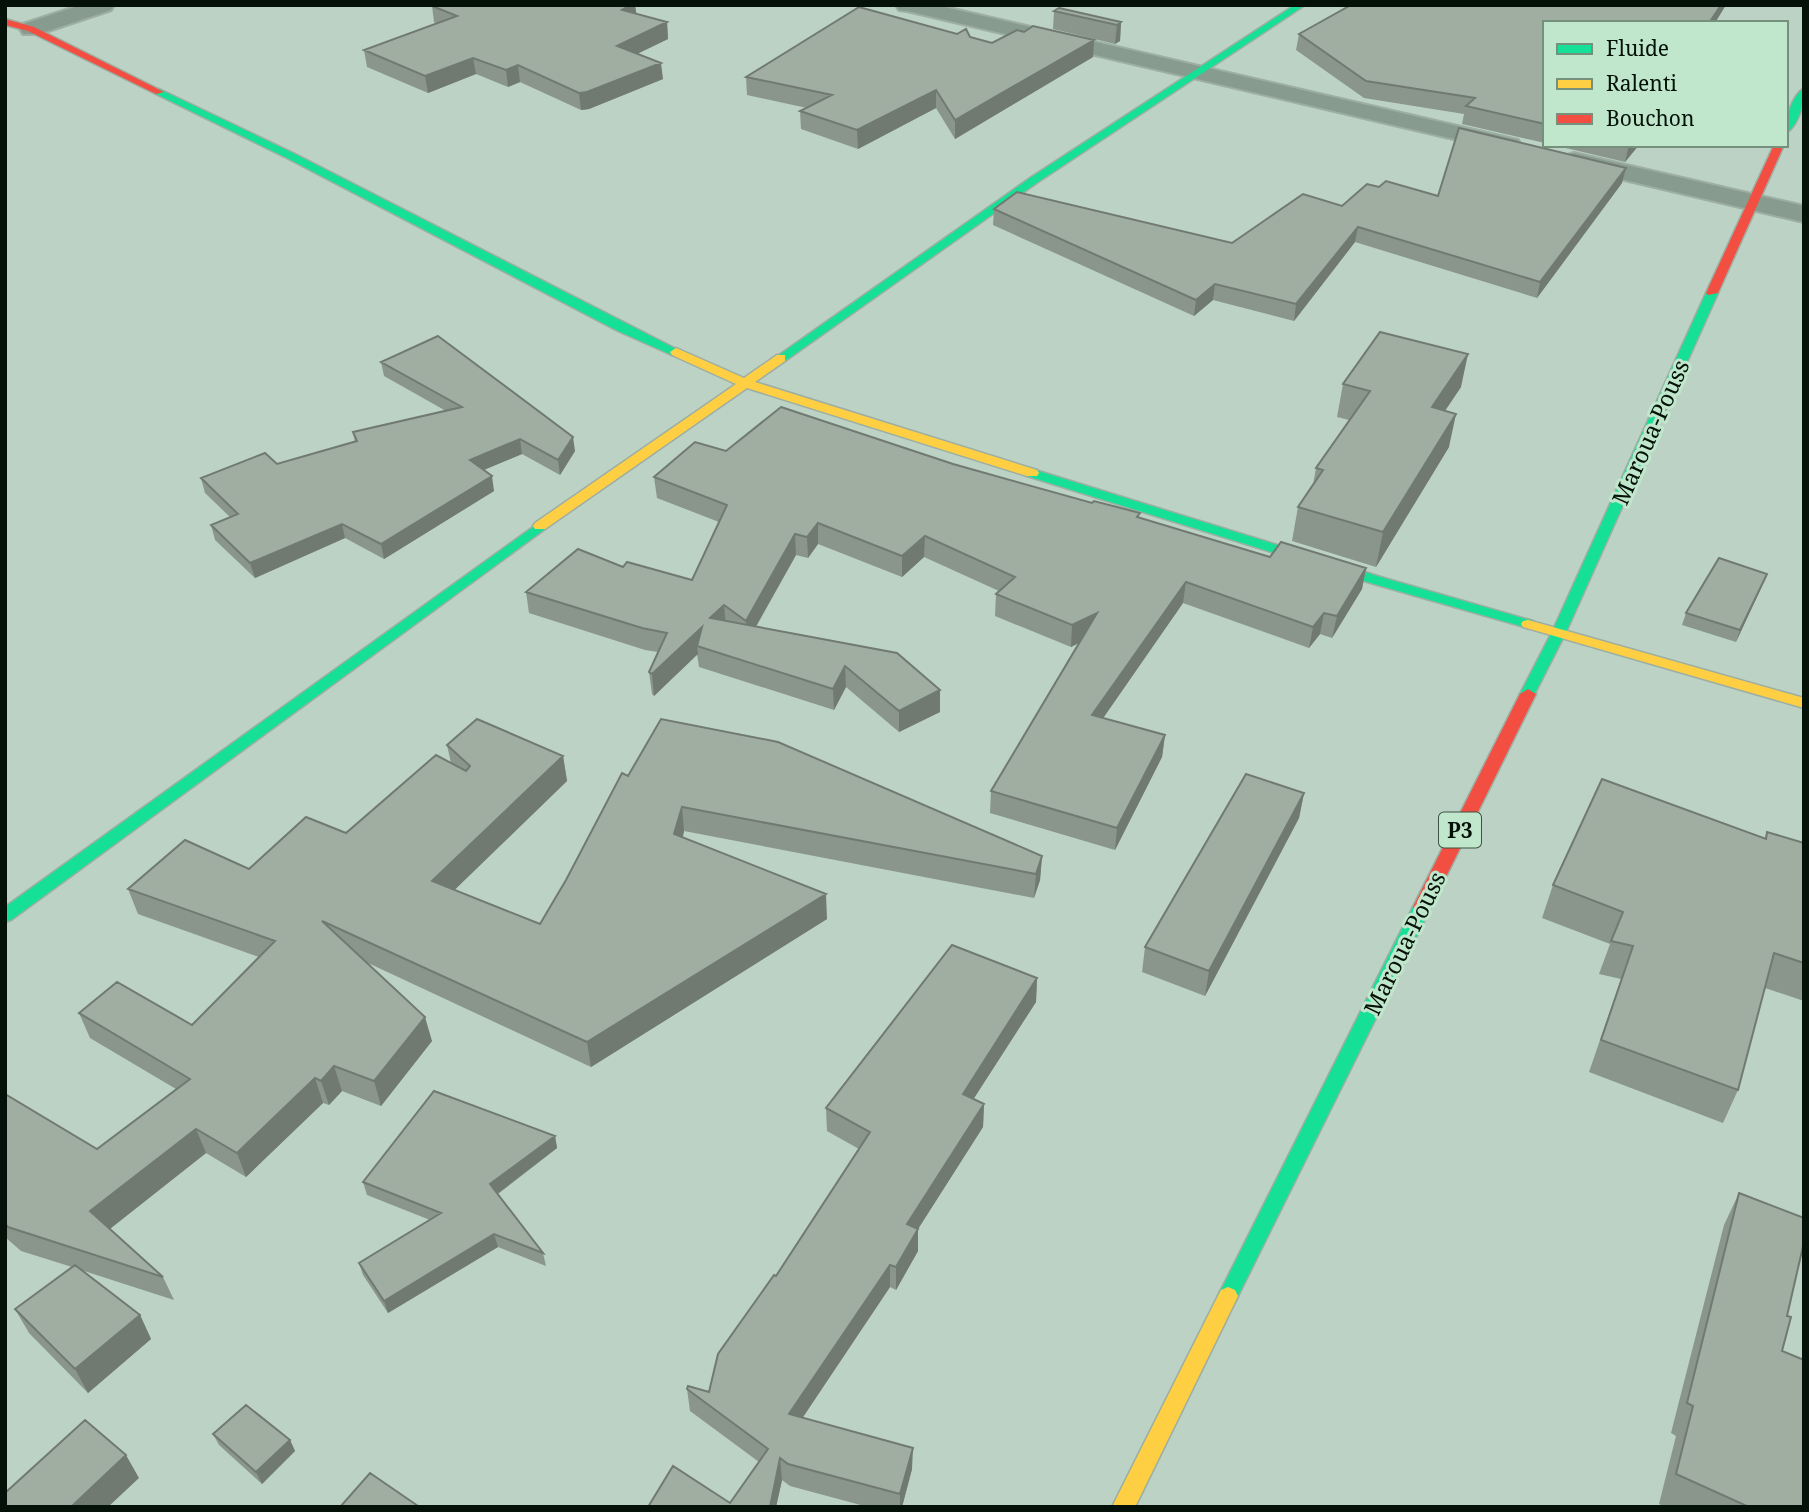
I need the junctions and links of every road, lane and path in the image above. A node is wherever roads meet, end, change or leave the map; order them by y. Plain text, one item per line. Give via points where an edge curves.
1 (103, 5) edge
2 (907, 5) edge
3 (1301, 5) edge
4 (5, 22) edge
5 (31, 29) junction
6 (1198, 73) junction
7 (1804, 90) edge
8 (1788, 126) edge
9 (1778, 147) edge
10 (1754, 203) junction
11 (1804, 214) edge
12 (745, 383) junction
13 (1559, 632) junction
14 (1804, 703) edge
15 (5, 916) edge
16 (1123, 1507) edge

1 - 5 street
2 - 6 street
3 - 6 main road
4 - 5 main road
5 - 12 main road via 291,156 622,328
6 - 10 street
6 - 12 main road via 1034,180
7 - 8 main road
9 - 10 main road, Maroua-Pouss / P3
10 - 11 street
10 - 13 main road, Maroua-Pouss / P3
12 - 13 main road via 1379,581
12 - 15 main road via 468,577
13 - 14 main road
13 - 16 main road, Maroua-Pouss / P3

